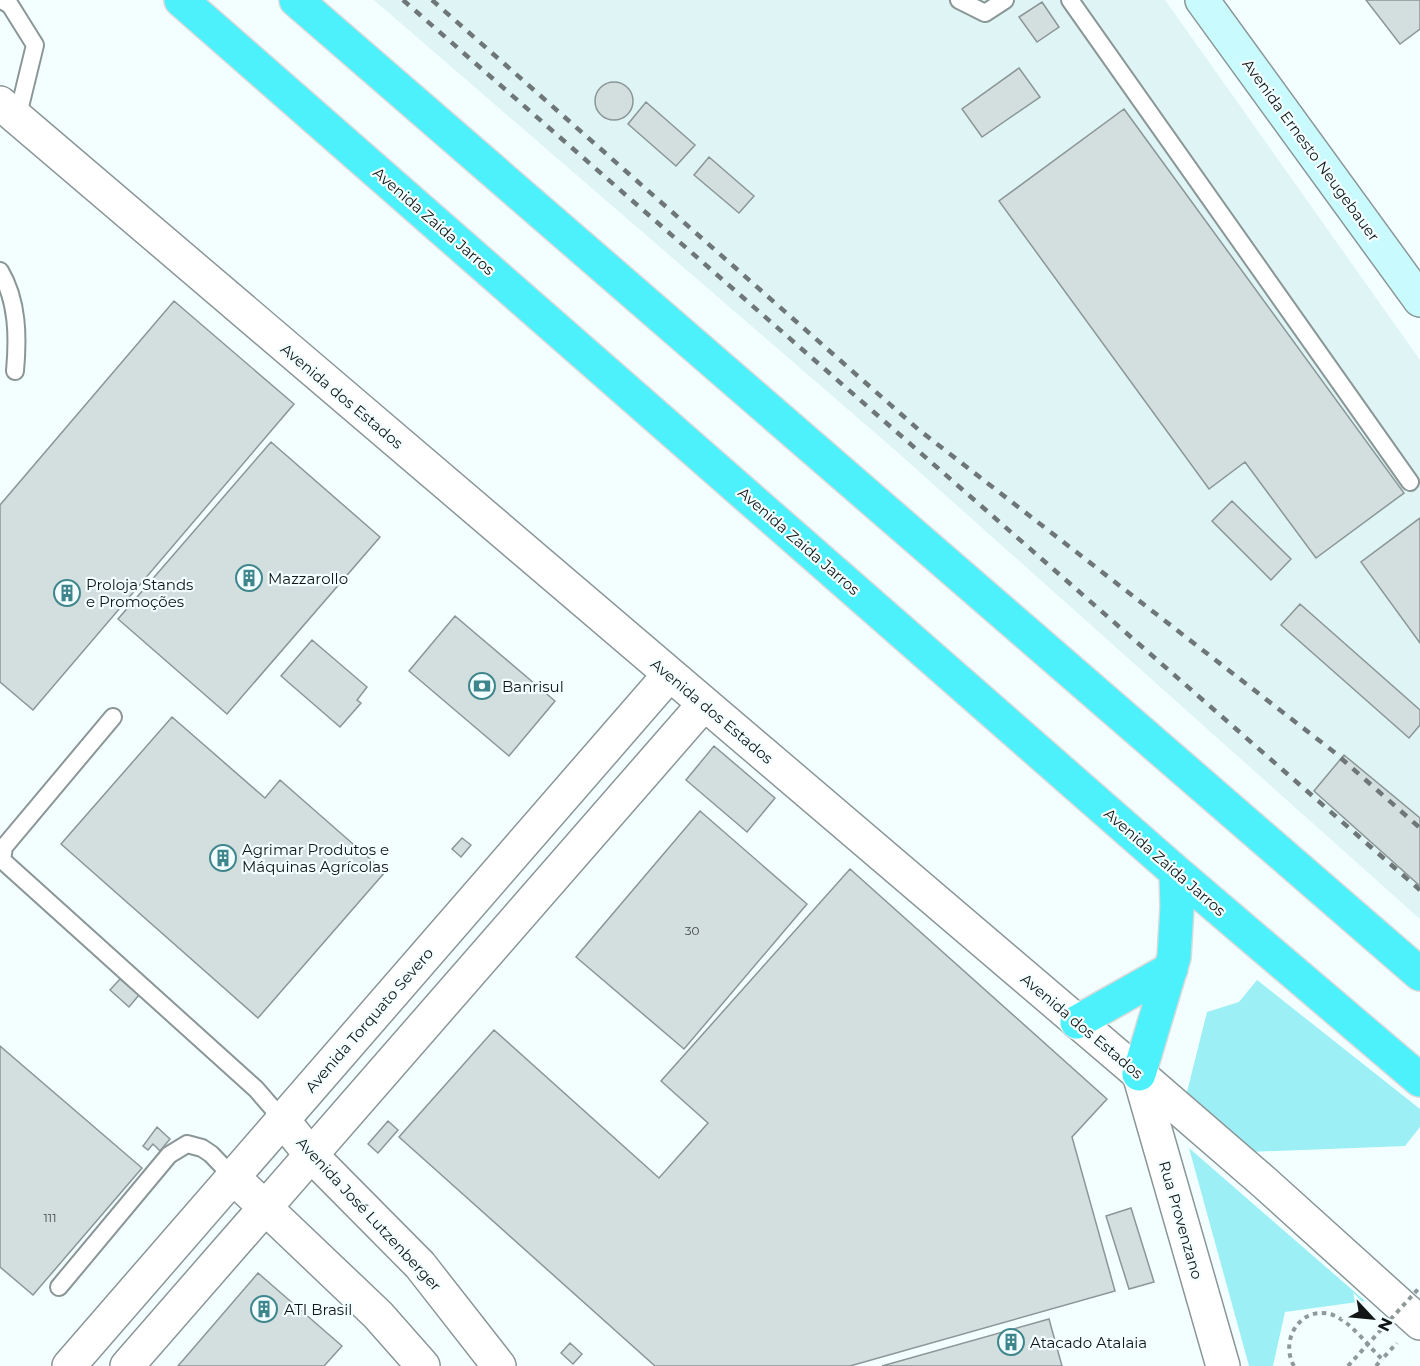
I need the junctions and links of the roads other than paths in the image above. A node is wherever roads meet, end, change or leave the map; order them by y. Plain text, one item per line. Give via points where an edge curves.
1 (1, 0) edge
2 (181, 0) edge
3 (296, 0) edge
4 (959, 0) edge
5 (1005, 0) edge
6 (1070, 0) edge
7 (1202, 0) edge
8 (9, 111) edge
9 (0, 271) edge
10 (1415, 286) edge
11 (15, 371) dead end
12 (1410, 482) dead end
13 (669, 675) junction
14 (704, 704) junction
15 (113, 717) dead end
16 (1176, 872) junction
17 (469, 905) junction
18 (500, 938) junction
19 (1171, 969) junction
20 (1420, 974) edge
21 (1077, 1022) junction
22 (1138, 1074) junction
23 (1420, 1080) edge
24 (282, 1119) junction
25 (311, 1155) junction
26 (233, 1177) junction
27 (266, 1206) junction
28 (60, 1287) dead end
29 (1419, 1322) edge
30 (69, 1366) edge
31 (127, 1366) edge
32 (423, 1366) edge
33 (499, 1366) edge
34 (1223, 1366) edge

1 - 8 lane via 10,4 35,45
2 - 16 highway, Avenida Zaida Jarros
3 - 20 highway
4 - 5 lane via 985,13
6 - 12 lane
7 - 10 main road, Avenida Ernesto Neugebauer
8 - 13 street, Avenida dos Estados
9 - 11 lane via 14,309 18,342
13 - 14 street, Avenida dos Estados
13 - 17 street, Avenida Torquato Severo
14 - 18 street
14 - 21 street, Avenida dos Estados
15 - 24 lane via 4,847 2,860 256,1089
16 - 19 highway via 1177,917
16 - 23 highway, Avenida Zaida Jarros
17 - 18 street
17 - 24 street, Avenida Torquato Severo
18 - 25 street
19 - 21 highway
19 - 22 highway
21 - 22 street, Avenida dos Estados
22 - 29 street, Avenida dos Estados
22 - 34 street, Rua Provenzano
24 - 25 street, Avenida José Lutzenberger
24 - 26 street, Avenida Torquato Severo
25 - 27 street
25 - 33 street, Avenida José Lutzenberger via 420,1265
26 - 27 street
26 - 28 lane via 202,1148 187,1144 169,1155
26 - 30 street, Avenida Torquato Severo
27 - 31 street
27 - 32 street via 378,1315

